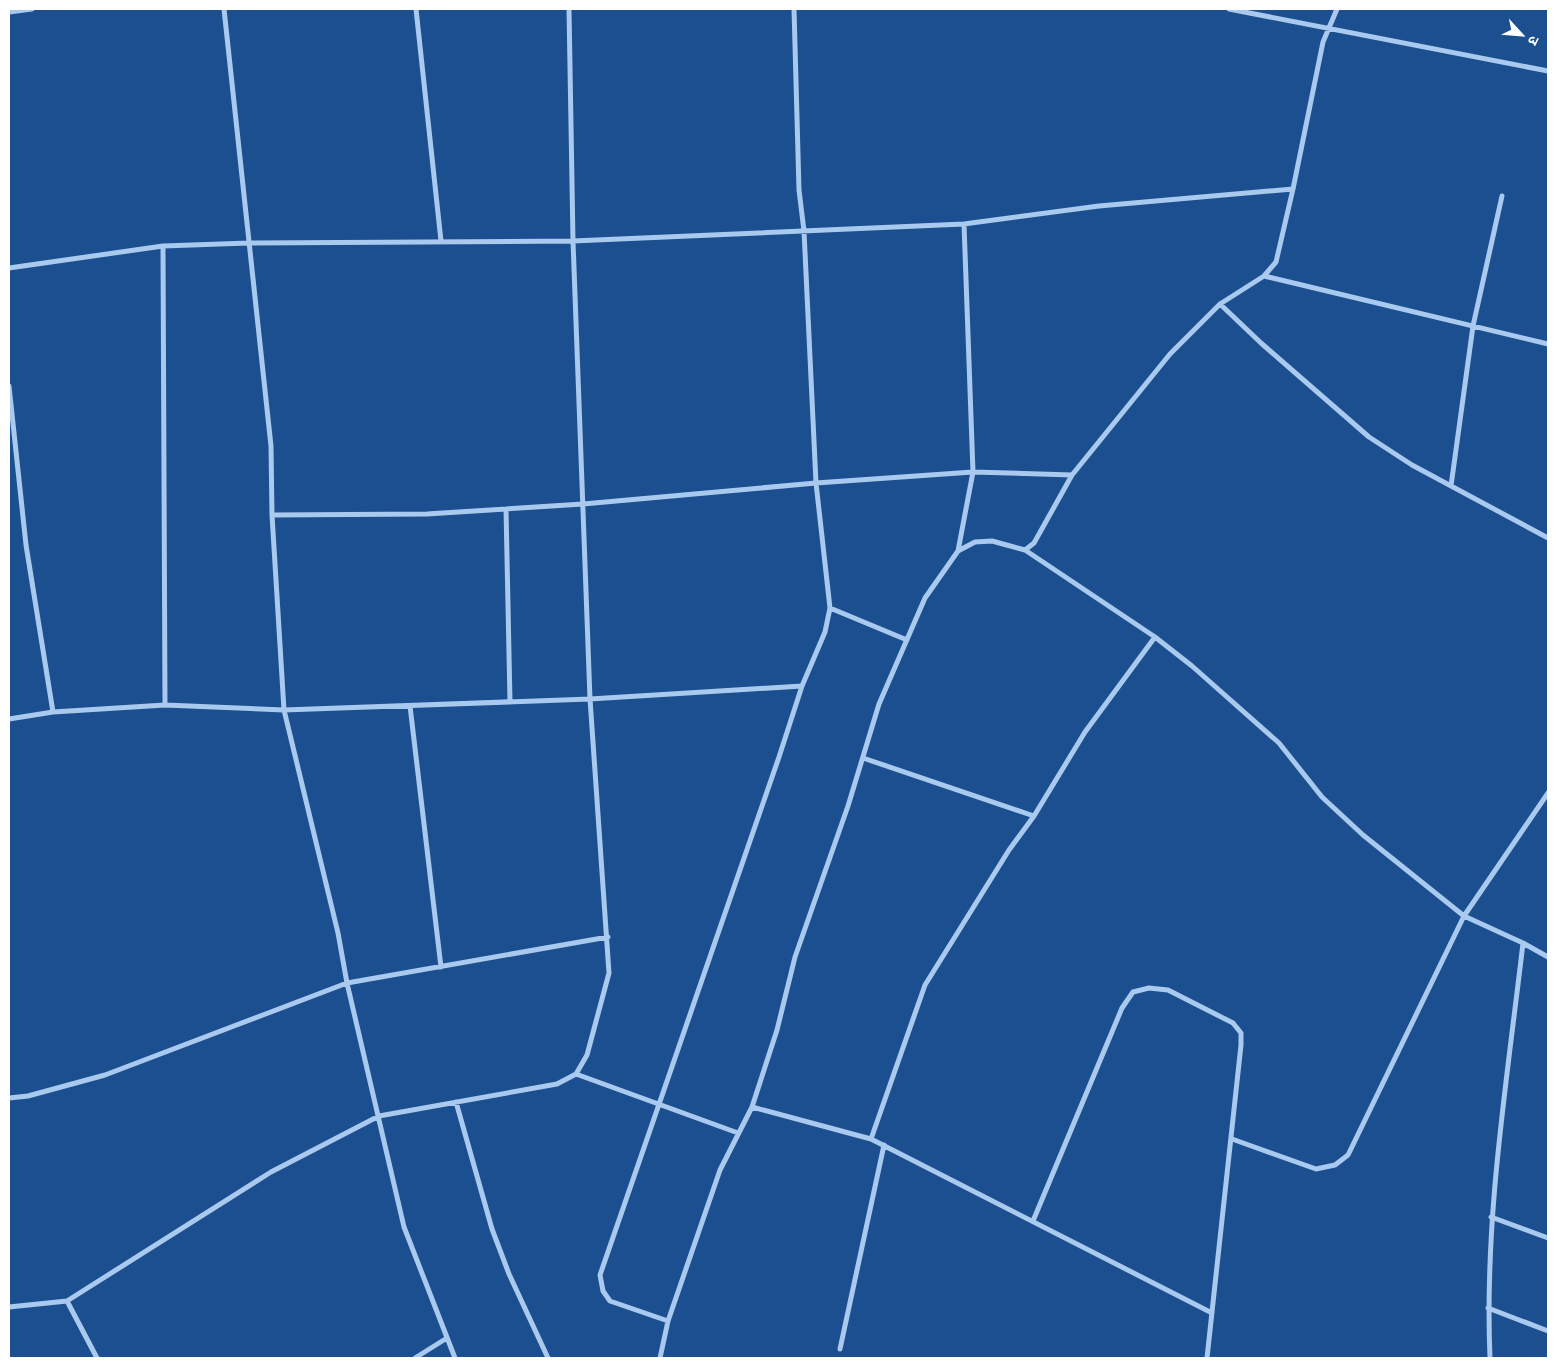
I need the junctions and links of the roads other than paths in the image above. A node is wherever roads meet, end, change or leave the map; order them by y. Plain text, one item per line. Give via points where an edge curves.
1 (32, 9) edge
2 (224, 9) edge
3 (416, 9) edge
4 (569, 9) edge
5 (794, 9) edge
6 (1229, 9) edge
7 (1337, 9) edge
8 (9, 12) edge
9 (1328, 28) junction
10 (1548, 71) edge
11 (1293, 189) junction
12 (1502, 196) dead end
13 (964, 224) junction
14 (804, 231) junction
15 (441, 241) junction
16 (573, 241) junction
17 (248, 243) junction
18 (163, 246) junction
19 (9, 268) edge
20 (1264, 276) junction
21 (1220, 304) junction
22 (1473, 326) junction
23 (1548, 344) edge
24 (9, 386) edge
25 (973, 472) junction
26 (1072, 476) junction
27 (816, 483) junction
28 (1451, 486) junction
29 (584, 504) junction
30 (506, 509) junction
31 (272, 515) junction
32 (1548, 538) edge
33 (1025, 550) junction
34 (958, 551) junction
35 (830, 608) junction
36 (1154, 637) junction
37 (907, 640) junction
38 (802, 686) junction
39 (590, 699) junction
40 (510, 702) junction
41 (165, 704) junction
42 (410, 706) junction
43 (284, 710) junction
44 (53, 712) junction
45 (9, 719) edge
46 (863, 758) junction
47 (1548, 792) edge
48 (1034, 816) junction
49 (1464, 916) junction
50 (608, 937) junction
51 (1523, 943) junction
52 (1548, 957) edge
53 (441, 966) junction
54 (347, 983) junction
55 (576, 1074) junction
56 (9, 1098) edge
57 (456, 1102) junction
58 (659, 1106) junction
59 (752, 1107) junction
60 (379, 1116) junction
61 (738, 1133) junction
62 (871, 1139) junction
63 (1232, 1139) junction
64 (884, 1145) junction
65 (1491, 1217) junction
66 (1033, 1221) junction
67 (1548, 1238) edge
68 (68, 1301) junction
69 (9, 1307) edge
70 (1488, 1308) junction
71 (1212, 1313) junction
72 (668, 1321) junction
73 (1548, 1331) edge
74 (447, 1338) junction
75 (840, 1348) dead end
76 (97, 1358) edge
77 (415, 1358) edge
78 (455, 1358) edge
79 (548, 1358) edge
80 (660, 1358) edge
81 (1207, 1358) edge
82 (1490, 1358) edge

1 - 8 street
2 - 17 street
3 - 15 street
4 - 16 street
5 - 14 street via 799,190
6 - 9 street
7 - 9 street
9 - 10 street
9 - 11 street
11 - 13 street via 1099,206
11 - 20 street via 1276,262
12 - 22 street
13 - 14 street
13 - 25 street
14 - 16 street
14 - 27 street
15 - 16 street
15 - 17 street
16 - 29 street
17 - 18 street
17 - 31 street via 271,446
18 - 19 street
18 - 41 street
20 - 21 street
20 - 22 street
21 - 26 street via 1170,354
21 - 28 street via 1369,437
22 - 23 street
22 - 28 street
24 - 44 street via 26,545
25 - 26 street
25 - 27 street
25 - 34 street
26 - 33 street via 1034,543
27 - 29 street
27 - 35 street
28 - 32 street
29 - 30 street
29 - 39 street
30 - 31 street via 427,514
30 - 40 street
31 - 43 street
33 - 34 street via 992,541 975,542
33 - 36 street
34 - 37 street via 925,598
35 - 37 street
35 - 38 street via 825,632
36 - 48 street via 1085,732
36 - 49 street via 1279,743 1322,797 1363,835
37 - 46 street via 879,704
38 - 39 street
38 - 58 street
39 - 40 street
39 - 50 street
40 - 42 street
41 - 43 street
41 - 44 street
42 - 43 street
42 - 53 street
43 - 54 street
44 - 45 street
46 - 48 street
46 - 59 street via 795,957 777,1030
47 - 49 street
48 - 62 street via 1009,850 925,985
49 - 51 street
49 - 63 street via 1348,1155 1335,1165 1316,1169
50 - 53 street
50 - 55 street via 609,973 587,1055
51 - 52 street
51 - 65 street
53 - 54 street
54 - 56 street via 105,1075
54 - 60 street
55 - 57 street via 557,1084
55 - 58 street
57 - 60 street
57 - 79 street via 492,1229
58 - 61 street
58 - 72 street via 600,1275 603,1291 610,1301
59 - 61 street
59 - 62 street
60 - 68 street via 271,1172
60 - 74 street via 404,1227
61 - 72 street via 720,1170
62 - 64 street
63 - 66 street via 1241,1033 1233,1023 1168,990 1149,988 1133,992 1122,1008
63 - 71 street
64 - 66 street
64 - 75 street
65 - 67 street
65 - 70 street
66 - 71 street
68 - 69 street
68 - 76 street
70 - 73 street
70 - 82 street
71 - 81 street
72 - 80 street
74 - 77 street
74 - 78 street

